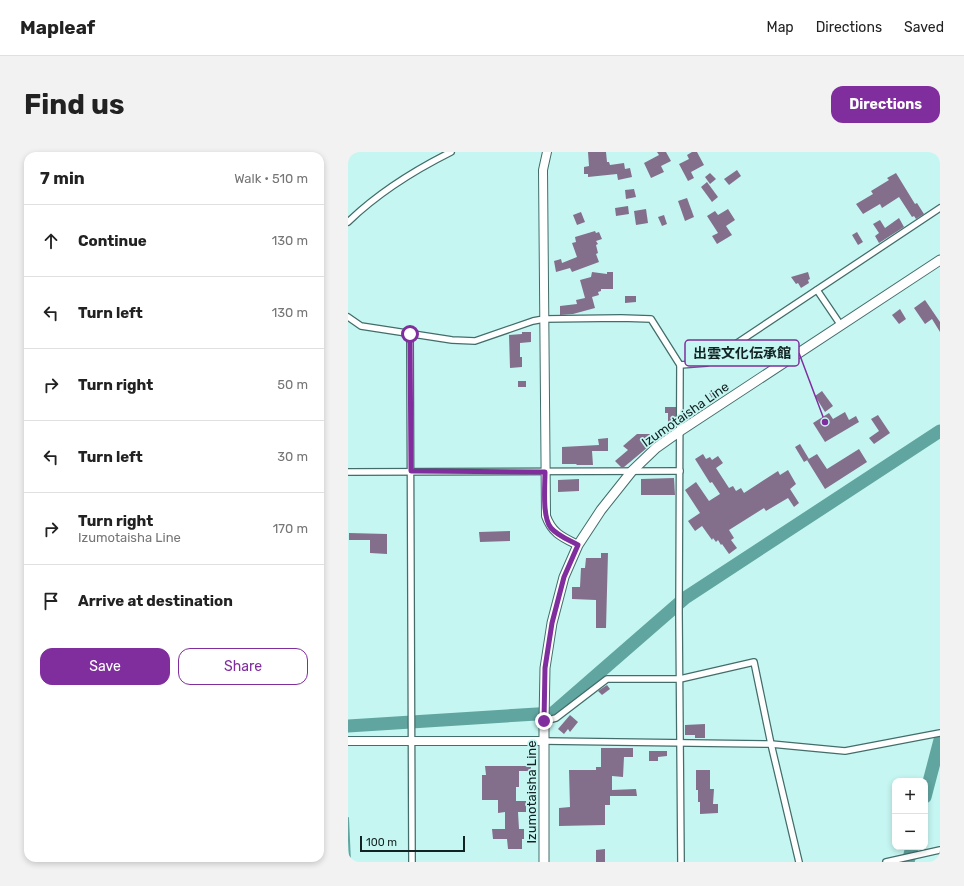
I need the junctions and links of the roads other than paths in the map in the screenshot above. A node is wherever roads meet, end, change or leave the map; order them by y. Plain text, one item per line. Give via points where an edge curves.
1 (451, 152) edge
2 (547, 152) edge
3 (940, 208) edge
4 (348, 222) edge
5 (940, 260) edge
6 (817, 290) junction
7 (348, 317) edge
8 (544, 319) junction
9 (840, 324) junction
10 (410, 334) junction
11 (680, 365) junction
12 (680, 431) junction
13 (411, 471) junction
14 (632, 471) junction
15 (348, 472) edge
16 (545, 472) junction
17 (680, 472) junction
18 (578, 545) junction
19 (680, 679) junction
20 (544, 720) junction
21 (940, 733) edge
22 (348, 741) edge
23 (544, 741) junction
24 (412, 742) junction
25 (680, 744) junction
26 (771, 744) junction
27 (940, 850) edge
28 (412, 862) edge
29 (544, 862) edge
30 (681, 862) edge
31 (799, 862) edge
32 (886, 862) edge

1 - 4 street via 365,205
2 - 8 street via 543,170
3 - 6 street
5 - 9 main road, Izumotaisha Line
6 - 9 street
6 - 11 street via 707,363
7 - 10 street via 361,326
8 - 10 street via 534,320 475,341
8 - 11 street via 651,319
8 - 16 street
9 - 12 main road, Izumotaisha Line
10 - 13 street
11 - 12 street
12 - 14 main road, Izumotaisha Line via 656,448
12 - 17 street
13 - 15 street
13 - 16 street
13 - 24 street
14 - 16 street
14 - 17 street
14 - 18 main road, Izumotaisha Line
16 - 18 street via 546,516 550,526 558,534
17 - 19 street
18 - 20 main road, Izumotaisha Line via 564,577 552,623 545,668
19 - 20 street via 607,679 556,718
19 - 25 street
19 - 26 street via 754,662
20 - 23 main road, Izumotaisha Line
21 - 26 street via 845,751
22 - 24 street
23 - 24 street
23 - 25 street
23 - 29 main road, Izumotaisha Line
24 - 28 street
25 - 26 street
25 - 30 street
26 - 31 street
27 - 32 street

